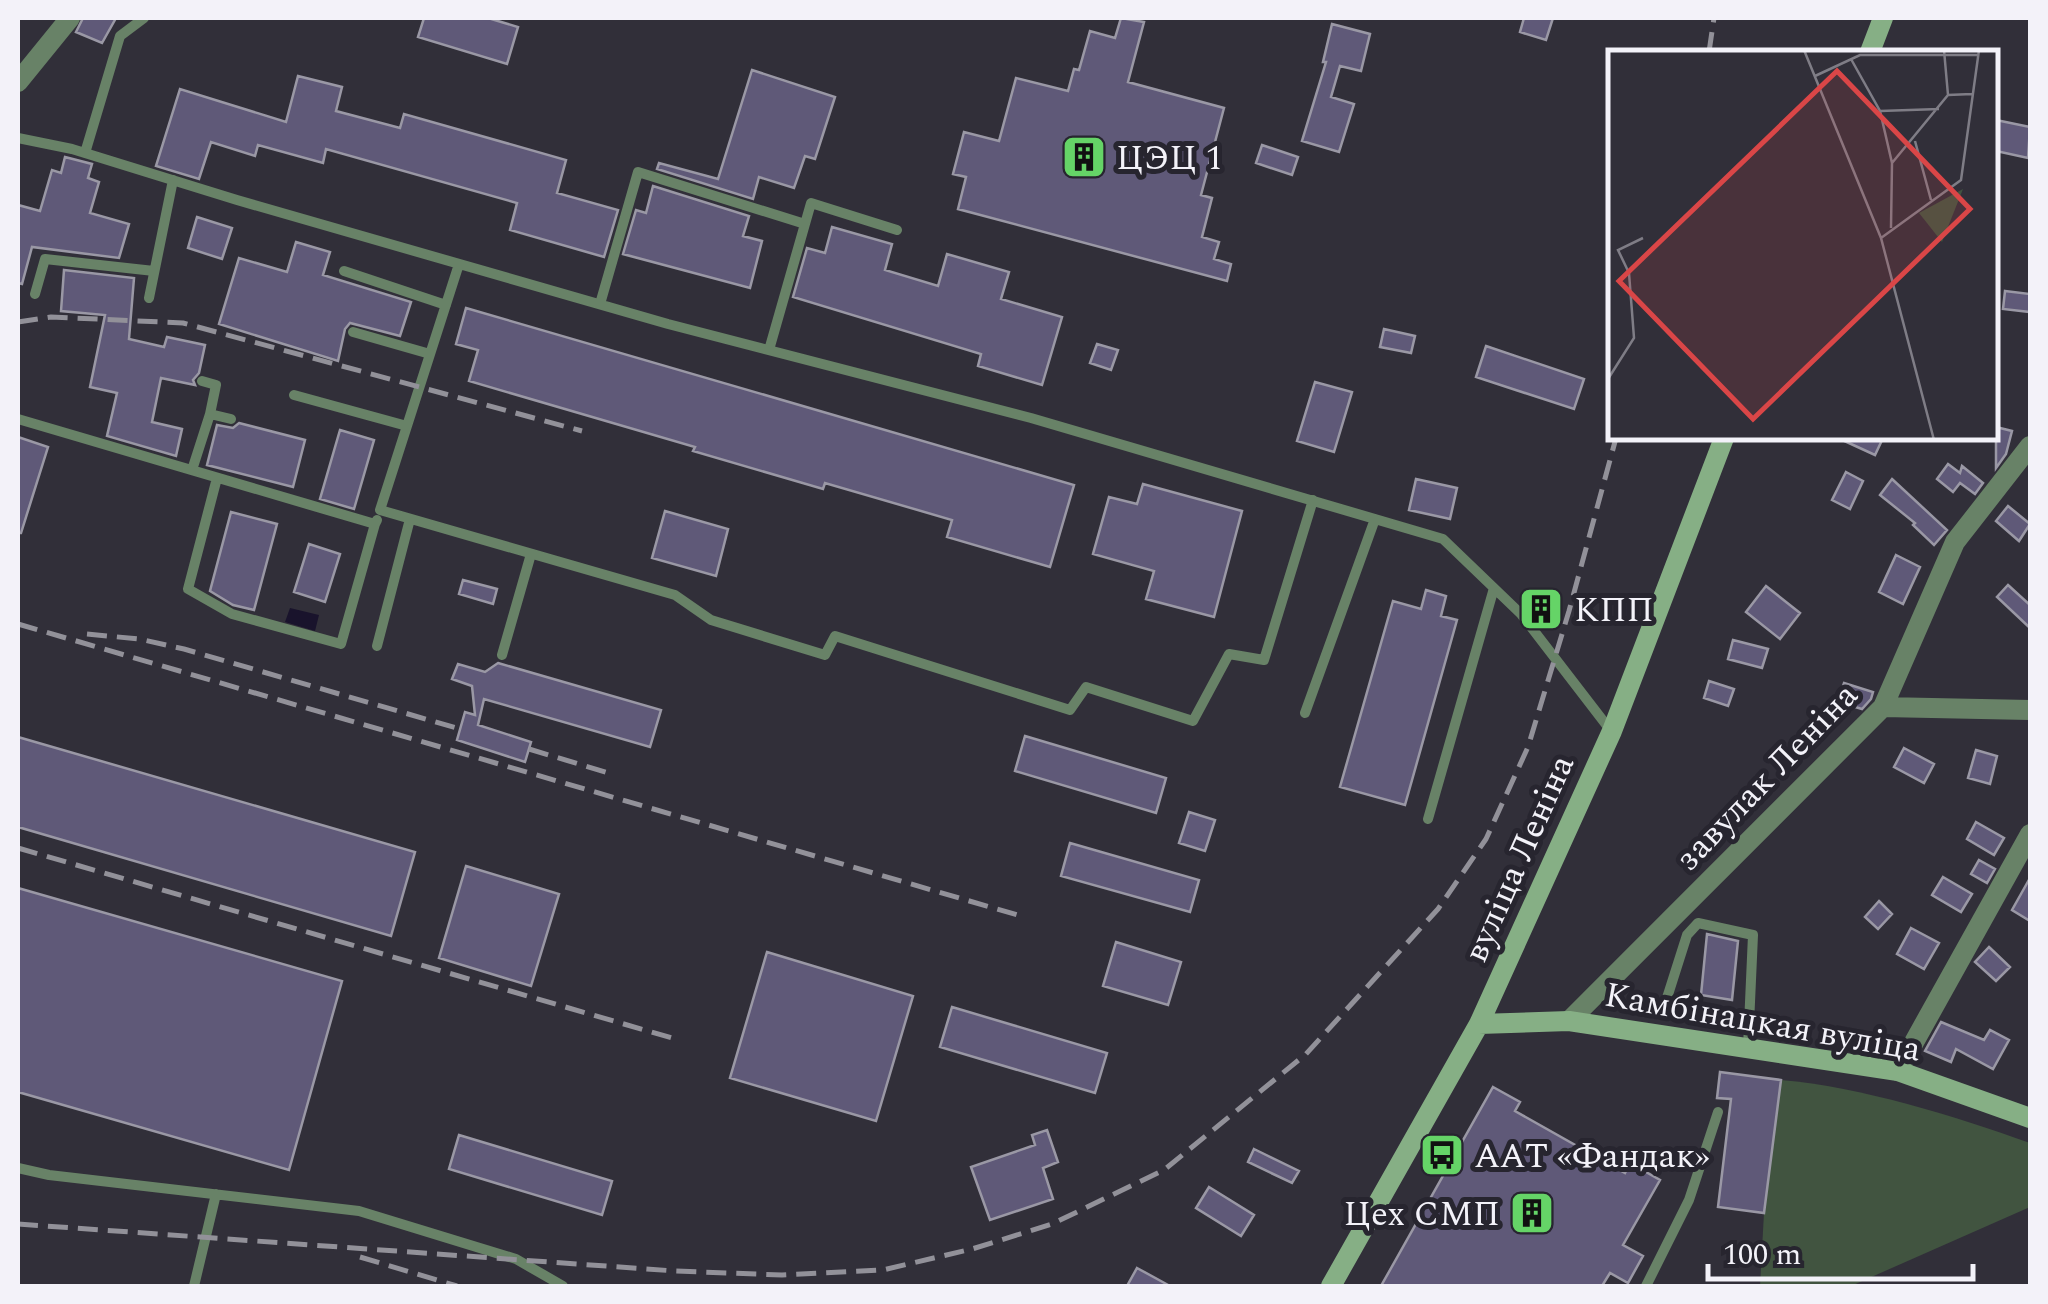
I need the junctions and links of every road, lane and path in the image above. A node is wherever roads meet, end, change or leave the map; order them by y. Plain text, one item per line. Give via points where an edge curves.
1 (70, 18) edge
2 (144, 18) edge
3 (1883, 18) edge
4 (1871, 50) edge
5 (18, 82) edge
6 (18, 138) edge
7 (85, 153) junction
8 (173, 180) junction
9 (805, 224) junction
10 (897, 230) dead end
11 (459, 264) junction
12 (344, 270) dead end
13 (154, 272) junction
14 (35, 294) dead end
15 (148, 298) dead end
16 (600, 304) junction
17 (446, 305) junction
18 (352, 332) dead end
19 (769, 350) junction
20 (430, 354) junction
21 (202, 381) dead end
22 (294, 395) dead end
23 (210, 414) junction
24 (18, 419) edge
25 (231, 419) dead end
26 (407, 426) junction
27 (1723, 440) edge
28 (2030, 446) edge
29 (192, 470) junction
30 (217, 478) junction
31 (1312, 500) junction
32 (380, 510) junction
33 (410, 518) junction
34 (1375, 519) junction
35 (376, 524) junction
36 (531, 554) junction
37 (1494, 588) junction
38 (377, 646) dead end
39 (502, 655) dead end
40 (1883, 707) junction
41 (2030, 710) edge
42 (1305, 713) dead end
43 (1612, 732) junction
44 (1428, 819) dead end
45 (2030, 834) edge
46 (2025, 858) edge
47 (1666, 1002) dead end
48 (1569, 1021) junction
49 (1479, 1024) junction
50 (1748, 1048) junction
51 (1898, 1071) junction
52 (1718, 1112) dead end
53 (2030, 1118) edge
54 (18, 1168) edge
55 (216, 1194) junction
56 (194, 1286) edge
57 (562, 1286) edge
58 (1331, 1286) edge
59 (1646, 1286) edge

1 - 5 street
2 - 7 lane via 120,36
3 - 4 main road
6 - 7 lane
7 - 8 lane
8 - 11 lane
8 - 13 lane
9 - 10 lane via 811,203
9 - 16 lane via 638,172
9 - 19 lane
11 - 16 lane
11 - 17 lane
12 - 17 lane
13 - 14 lane via 45,258
13 - 15 lane
16 - 19 lane
17 - 20 lane
18 - 20 lane
19 - 31 lane
20 - 26 lane
21 - 23 lane via 216,386
22 - 26 lane
23 - 25 lane
23 - 29 lane
24 - 29 lane
26 - 32 lane
27 - 43 main road, вуліца Леніна
28 - 40 street, завулак Леніна via 1955,542
29 - 30 lane
30 - 35 lane
30 - 35 lane via 188,590 232,614 340,644
31 - 34 lane
31 - 36 lane via 1264,660 1229,654 1193,720 1086,686 1070,710 835,636 826,656 710,620 675,595
32 - 33 lane
32 - 35 lane
33 - 36 lane
33 - 38 lane
34 - 37 lane via 1443,540
34 - 42 lane
36 - 39 lane
37 - 43 lane
37 - 44 lane
40 - 41 street
40 - 48 street, завулак Леніна
43 - 49 main road, вуліца Леніна
45 - 46 street
46 - 51 street
47 - 50 lane via 1686,935 1698,922 1754,936
48 - 49 main road, Камбінацкая вуліца
48 - 50 main road, Камбінацкая вуліца
49 - 58 main road, вуліца Леніна
50 - 51 main road, Камбінацкая вуліца
51 - 53 main road, Камбінацкая вуліца
52 - 59 lane via 1689,1200
54 - 55 lane
55 - 56 lane
55 - 57 lane via 359,1211 516,1259

